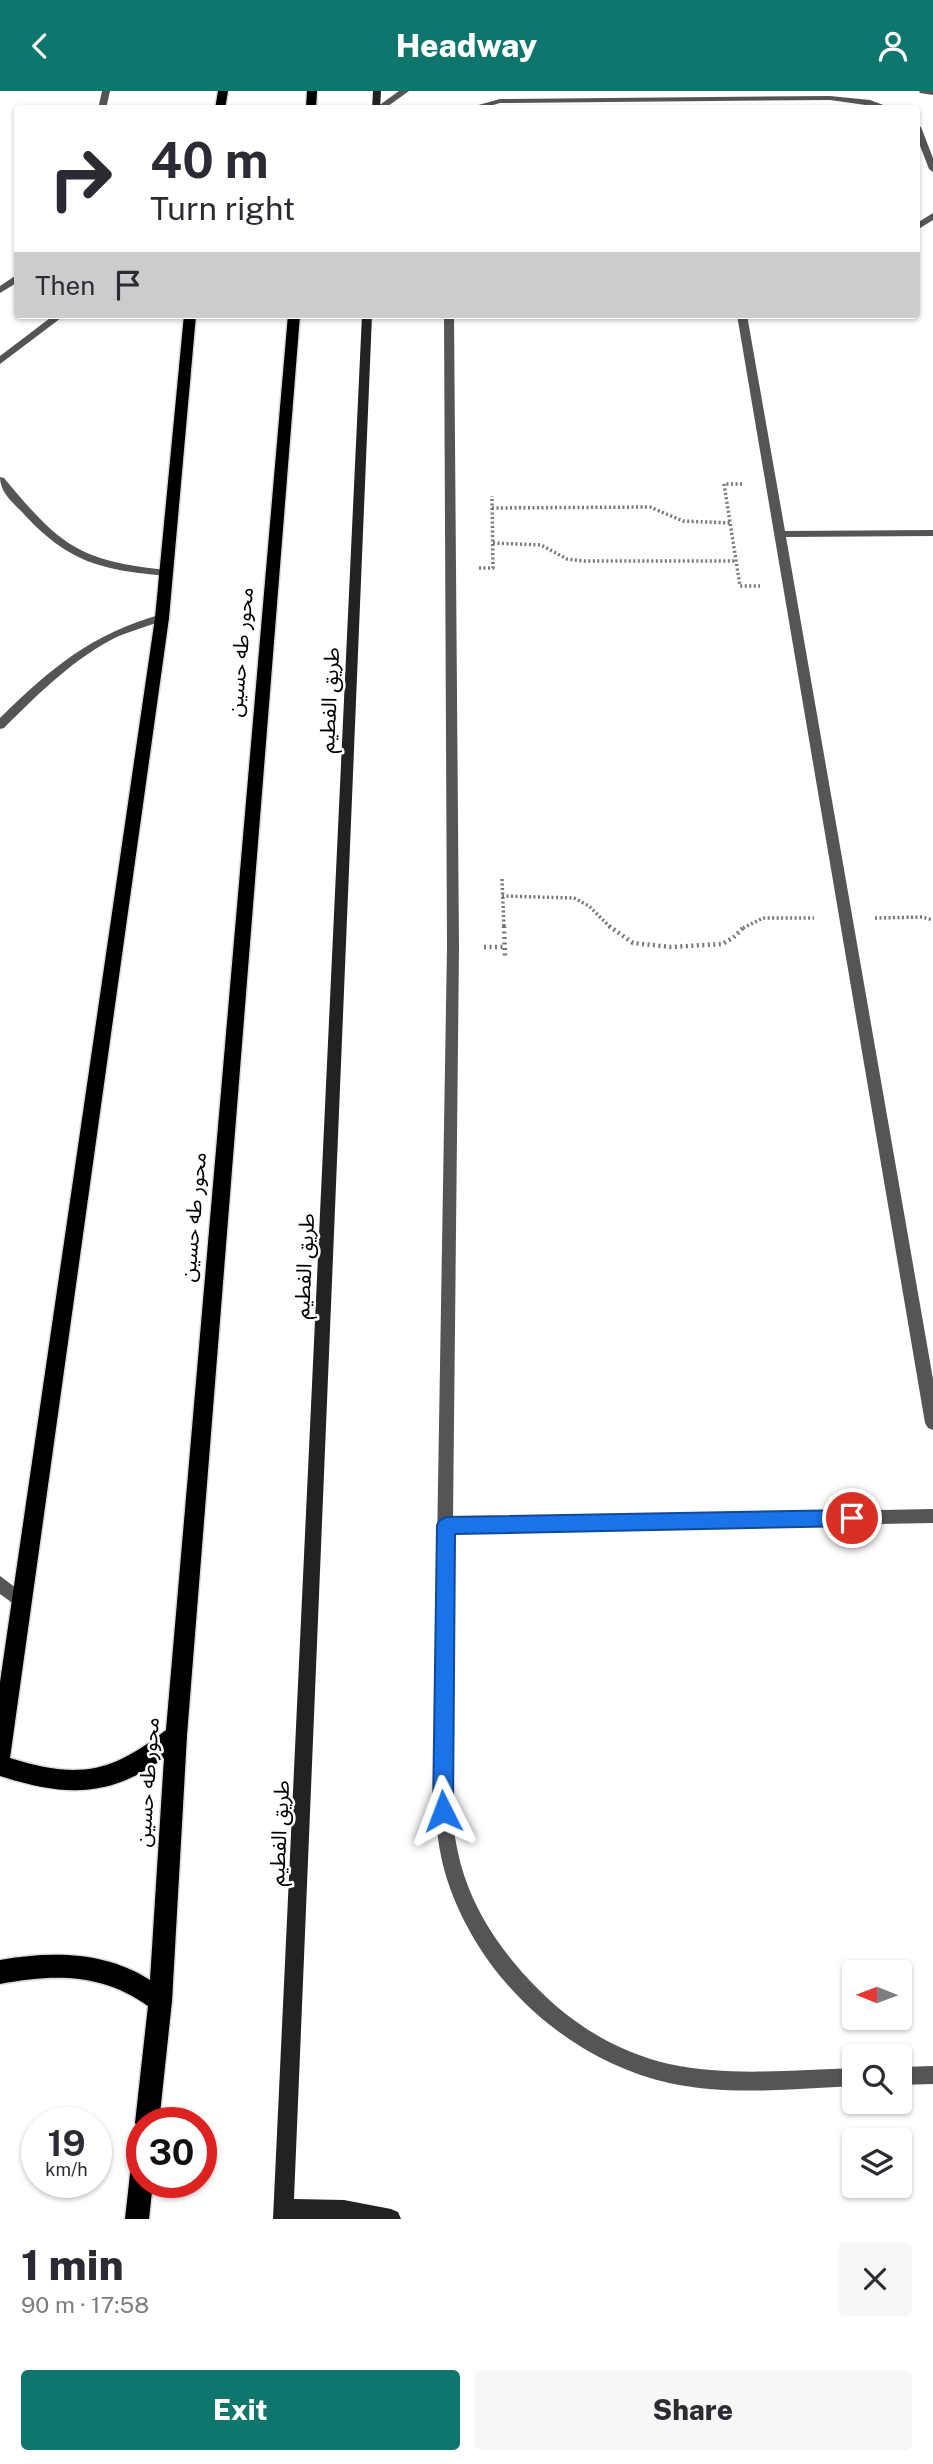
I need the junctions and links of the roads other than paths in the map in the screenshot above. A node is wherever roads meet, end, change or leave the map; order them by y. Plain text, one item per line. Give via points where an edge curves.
1 (405, 91) edge
2 (923, 91) edge
3 (933, 93) edge
4 (383, 105) edge
5 (484, 105) edge
6 (879, 105) edge
7 (920, 131) edge
8 (933, 169) edge
9 (14, 280) edge
10 (0, 291) edge
11 (55, 319) edge
12 (190, 319) edge
13 (294, 319) edge
14 (367, 319) edge
15 (449, 319) edge
16 (743, 319) edge
17 (0, 361) edge
18 (0, 479) edge
19 (933, 533) edge
20 (780, 534) junction
21 (167, 573) junction
22 (162, 618) junction
23 (0, 725) edge
24 (933, 1423) edge
25 (933, 1516) edge
26 (446, 1525) junction
27 (0, 1584) edge
28 (22, 1602) junction
29 (176, 1735) junction
30 (0, 1756) edge
31 (0, 1765) edge
32 (0, 1972) edge
33 (160, 2001) junction
34 (933, 2075) edge
35 (912, 2076) edge
36 (842, 2077) edge
37 (149, 2107) edge
38 (139, 2198) edge
39 (283, 2214) edge
40 (137, 2219) edge
41 (391, 2219) edge

1 - 4 street
2 - 3 street
5 - 6 street via 500,101 830,97
7 - 8 street
9 - 10 street
11 - 17 street
12 - 21 main road
13 - 29 main road, محور طه حسين
14 - 39 street, طريق الفطيم
15 - 26 street via 453,947
16 - 20 street
18 - 21 street via 65,549 113,568
19 - 20 street
20 - 24 street
21 - 22 main road
22 - 23 street via 114,635 78,658
22 - 28 main road
25 - 26 street
26 - 36 street via 445,1836 458,1884 483,1938 514,1980 553,2017 607,2051 667,2073 732,2080
27 - 28 street
28 - 30 main road
29 - 31 main road via 152,1756 94,1780 63,1782
29 - 33 main road, محور طه حسين
32 - 33 main road via 55,1965 91,1968 124,1978
33 - 37 main road, محور طه حسين
34 - 35 street
38 - 40 main road
39 - 41 street via 344,2210

